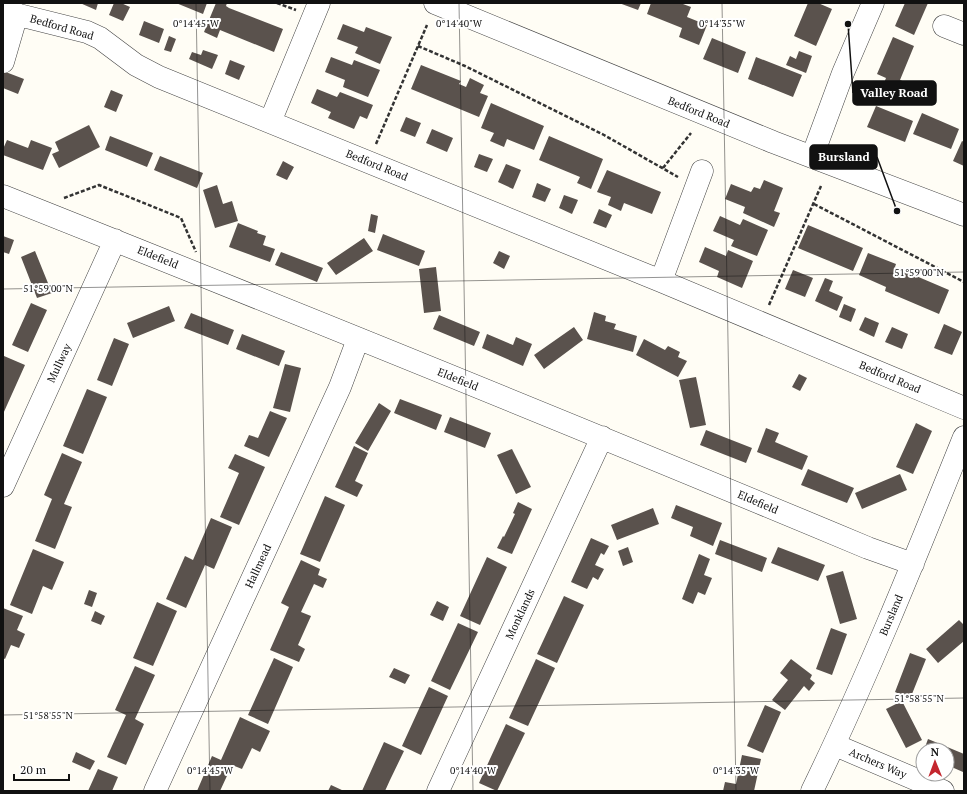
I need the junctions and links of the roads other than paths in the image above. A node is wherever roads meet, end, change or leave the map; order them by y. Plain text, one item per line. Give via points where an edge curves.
1 (319, 3) edge
2 (435, 3) edge
3 (873, 3) edge
4 (10, 13) edge
5 (3, 62) edge
6 (270, 122) junction
7 (812, 157) junction
8 (699, 179) road end
9 (3, 196) edge
10 (964, 215) edge
11 (115, 240) junction
12 (661, 281) junction
13 (358, 339) junction
14 (964, 408) edge
15 (602, 437) junction
16 (964, 437) edge
17 (3, 486) edge
18 (913, 564) junction
19 (835, 745) junction
20 (155, 791) edge
21 (438, 791) edge
22 (812, 791) edge
23 (943, 791) edge

1 - 6 street
2 - 7 street, Bedford Road
3 - 7 street via 843,73
4 - 5 street
4 - 6 street, Bedford Road via 87,32 100,38 136,65 159,77
6 - 12 street, Bedford Road
7 - 10 street, Bedford Road
8 - 12 street
9 - 11 street, Eldefield
11 - 13 street, Eldefield
11 - 17 street, Mullway
12 - 14 street, Bedford Road
13 - 15 street, Eldefield
13 - 20 street, Hallmead via 340,387
15 - 18 street, Eldefield via 868,548
15 - 21 street, Monklands
16 - 18 street, Bursland
18 - 19 street, Bursland
19 - 22 street, Bursland
19 - 23 street, Archers Way

